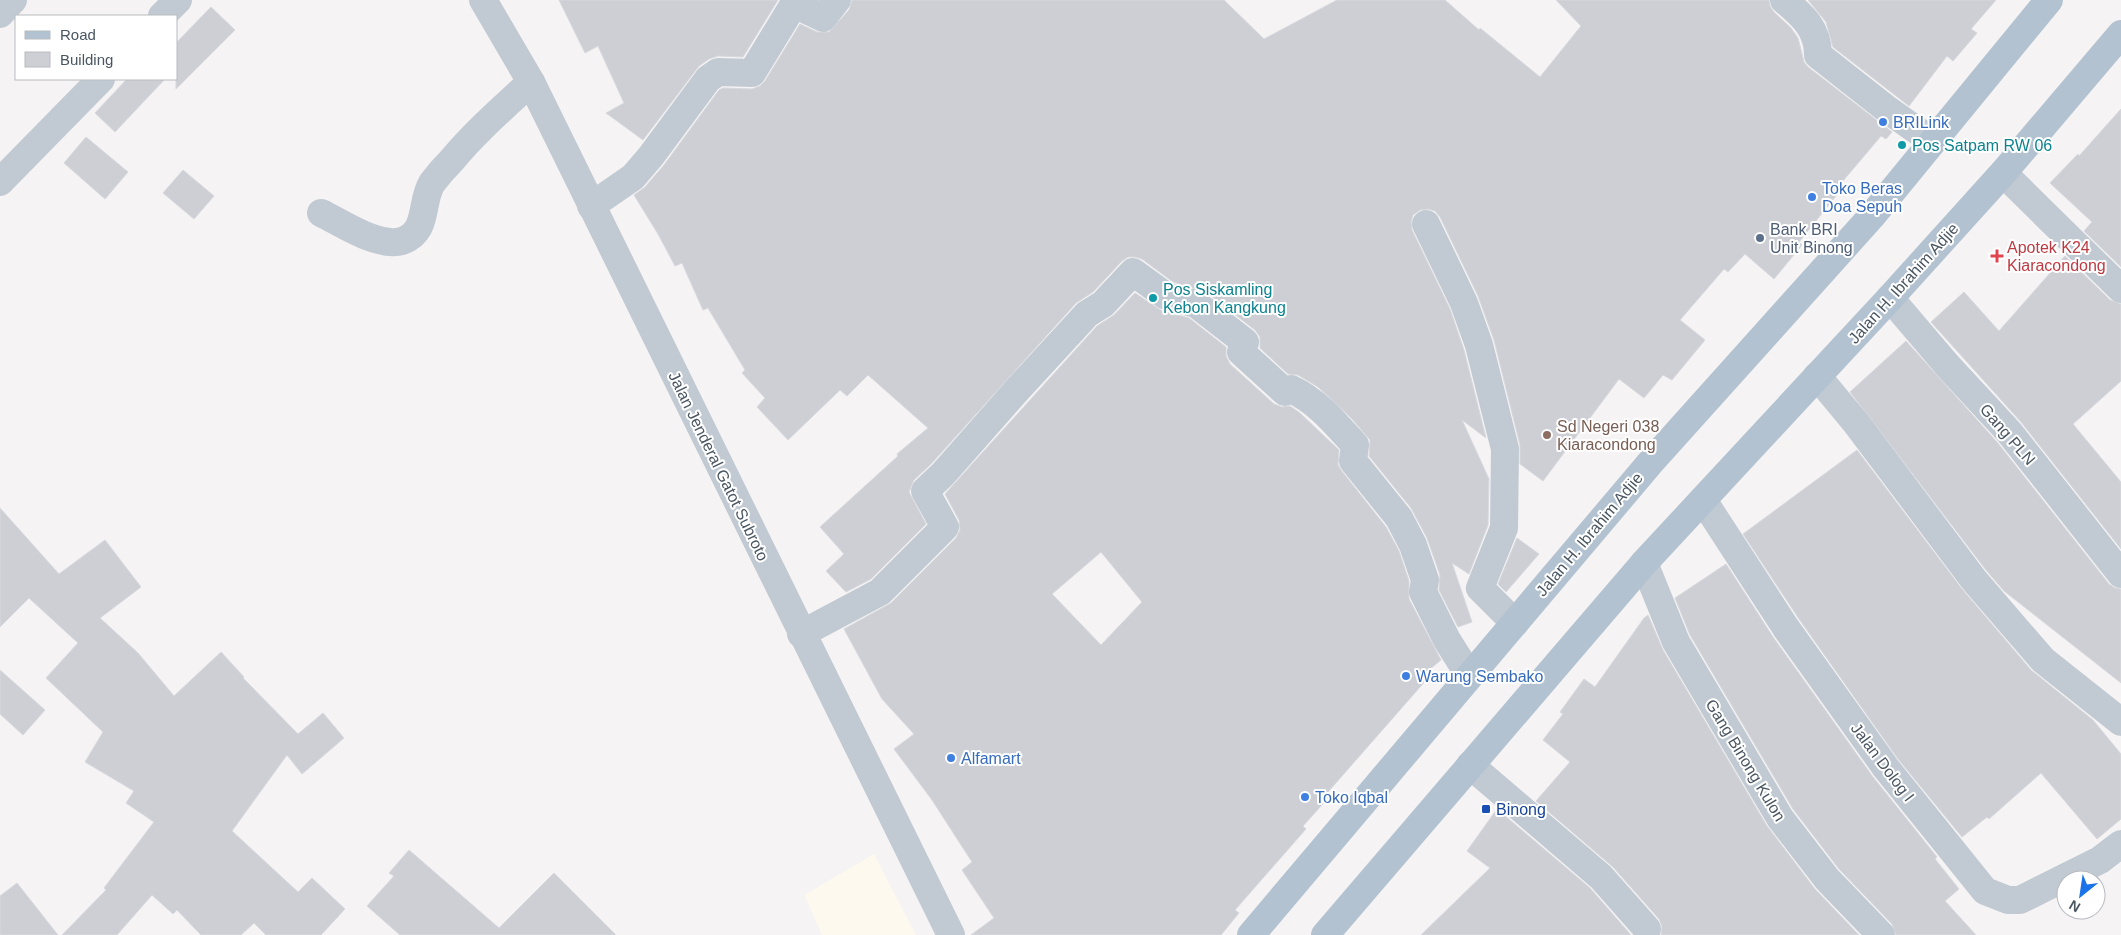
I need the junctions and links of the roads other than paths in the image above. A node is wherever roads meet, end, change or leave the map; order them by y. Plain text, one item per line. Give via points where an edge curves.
1 (13, 0) edge
2 (178, 0) edge
3 (483, 0) edge
4 (836, 0) edge
5 (1784, 0) edge
6 (2049, 0) edge
7 (0, 14) edge
8 (163, 15) edge
9 (2121, 34) edge
10 (100, 80) edge
11 (531, 82) junction
12 (1932, 141) junction
13 (2003, 173) junction
14 (0, 182) edge
15 (591, 206) junction
16 (320, 213) dead end
17 (1426, 224) dead end
18 (2121, 289) edge
19 (1890, 298) junction
20 (1817, 376) junction
21 (1703, 500) junction
22 (1644, 563) junction
23 (2121, 574) edge
24 (1515, 623) junction
25 (801, 634) junction
26 (1470, 675) junction
27 (2121, 722) edge
28 (1470, 765) junction
29 (2121, 844) edge
30 (1647, 929) dead end
31 (951, 935) edge
32 (1251, 935) edge
33 (1326, 935) edge
34 (1881, 935) edge

1 - 7 street
2 - 8 street
3 - 11 street, Jalan Jenderal Gatot Subroto
4 - 15 street via 823,18 794,4 752,73 718,72 708,79 633,177
5 - 12 street via 1804,18 1818,40 1818,55
6 - 12 main road, Jalan H. Ibrahim Adjie
9 - 13 main road, Jalan H. Ibrahim Adjie
10 - 14 street
11 - 15 street, Jalan Jenderal Gatot Subroto
11 - 16 street via 472,136 433,182 422,220 414,234 404,240 381,242
12 - 24 main road, Jalan H. Ibrahim Adjie via 1871,217 1650,463
13 - 18 street
13 - 19 main road, Jalan H. Ibrahim Adjie
15 - 25 street, Jalan Jenderal Gatot Subroto
17 - 24 street via 1464,303 1479,345 1505,449 1504,528 1480,588
19 - 20 main road, Jalan H. Ibrahim Adjie
19 - 23 street, Gang PLN via 2009,432
20 - 21 main road, Jalan H. Ibrahim Adjie
20 - 27 street via 1974,580 2043,660
21 - 22 main road, Jalan H. Ibrahim Adjie
21 - 29 street, Jalan Dolog I via 1786,628 1886,768 1984,891 2008,900 2020,900 2100,860
22 - 28 main road, Jalan H. Ibrahim Adjie
22 - 34 street, Gang Binong Kulon via 1676,642 1780,818 1827,879
24 - 26 main road, Jalan H. Ibrahim Adjie
25 - 26 street via 880,592 945,527 925,491 1087,314 1104,304 1133,272 1166,296 1196,304 1231,331 1245,342 1241,352 1285,392 1291,389 1302,394 1326,413 1355,445 1353,461 1399,518 1425,580 1423,592 1447,640
25 - 31 street, Jalan Jenderal Gatot Subroto
26 - 32 main road, Jalan H. Ibrahim Adjie
28 - 30 street via 1601,877
28 - 33 main road, Jalan H. Ibrahim Adjie

